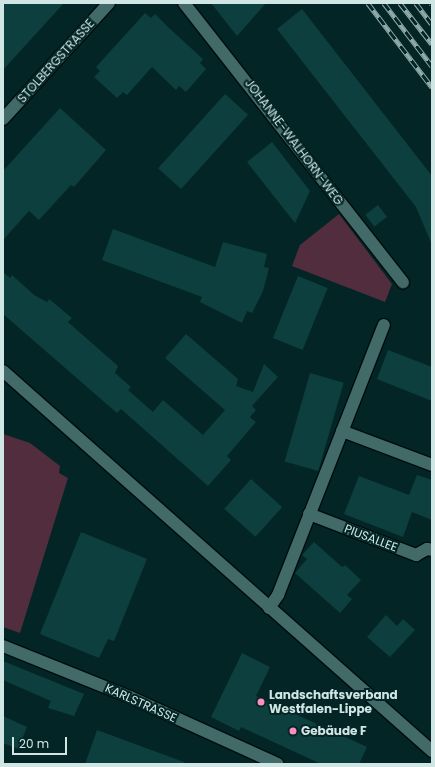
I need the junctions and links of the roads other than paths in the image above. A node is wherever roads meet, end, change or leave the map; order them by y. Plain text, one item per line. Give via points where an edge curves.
1 (109, 3) edge
2 (184, 3) edge
3 (3, 119) edge
4 (403, 282) dead end
5 (384, 325) dead end
6 (3, 371) edge
7 (342, 430) junction
8 (432, 465) edge
9 (310, 514) junction
10 (432, 550) edge
11 (269, 608) junction
12 (3, 646) edge
13 (432, 752) edge
14 (278, 764) edge

1 - 3 street, STOLBERGSTRASSE
2 - 4 street, JOHANNE-WALHORN-WEG
5 - 7 street
6 - 11 street
7 - 8 street
7 - 9 street
9 - 10 street, PIUSALLEE via 416,555 427,549
9 - 11 street via 278,596
11 - 13 street
12 - 14 street, KARLSTRASSE via 130,697

